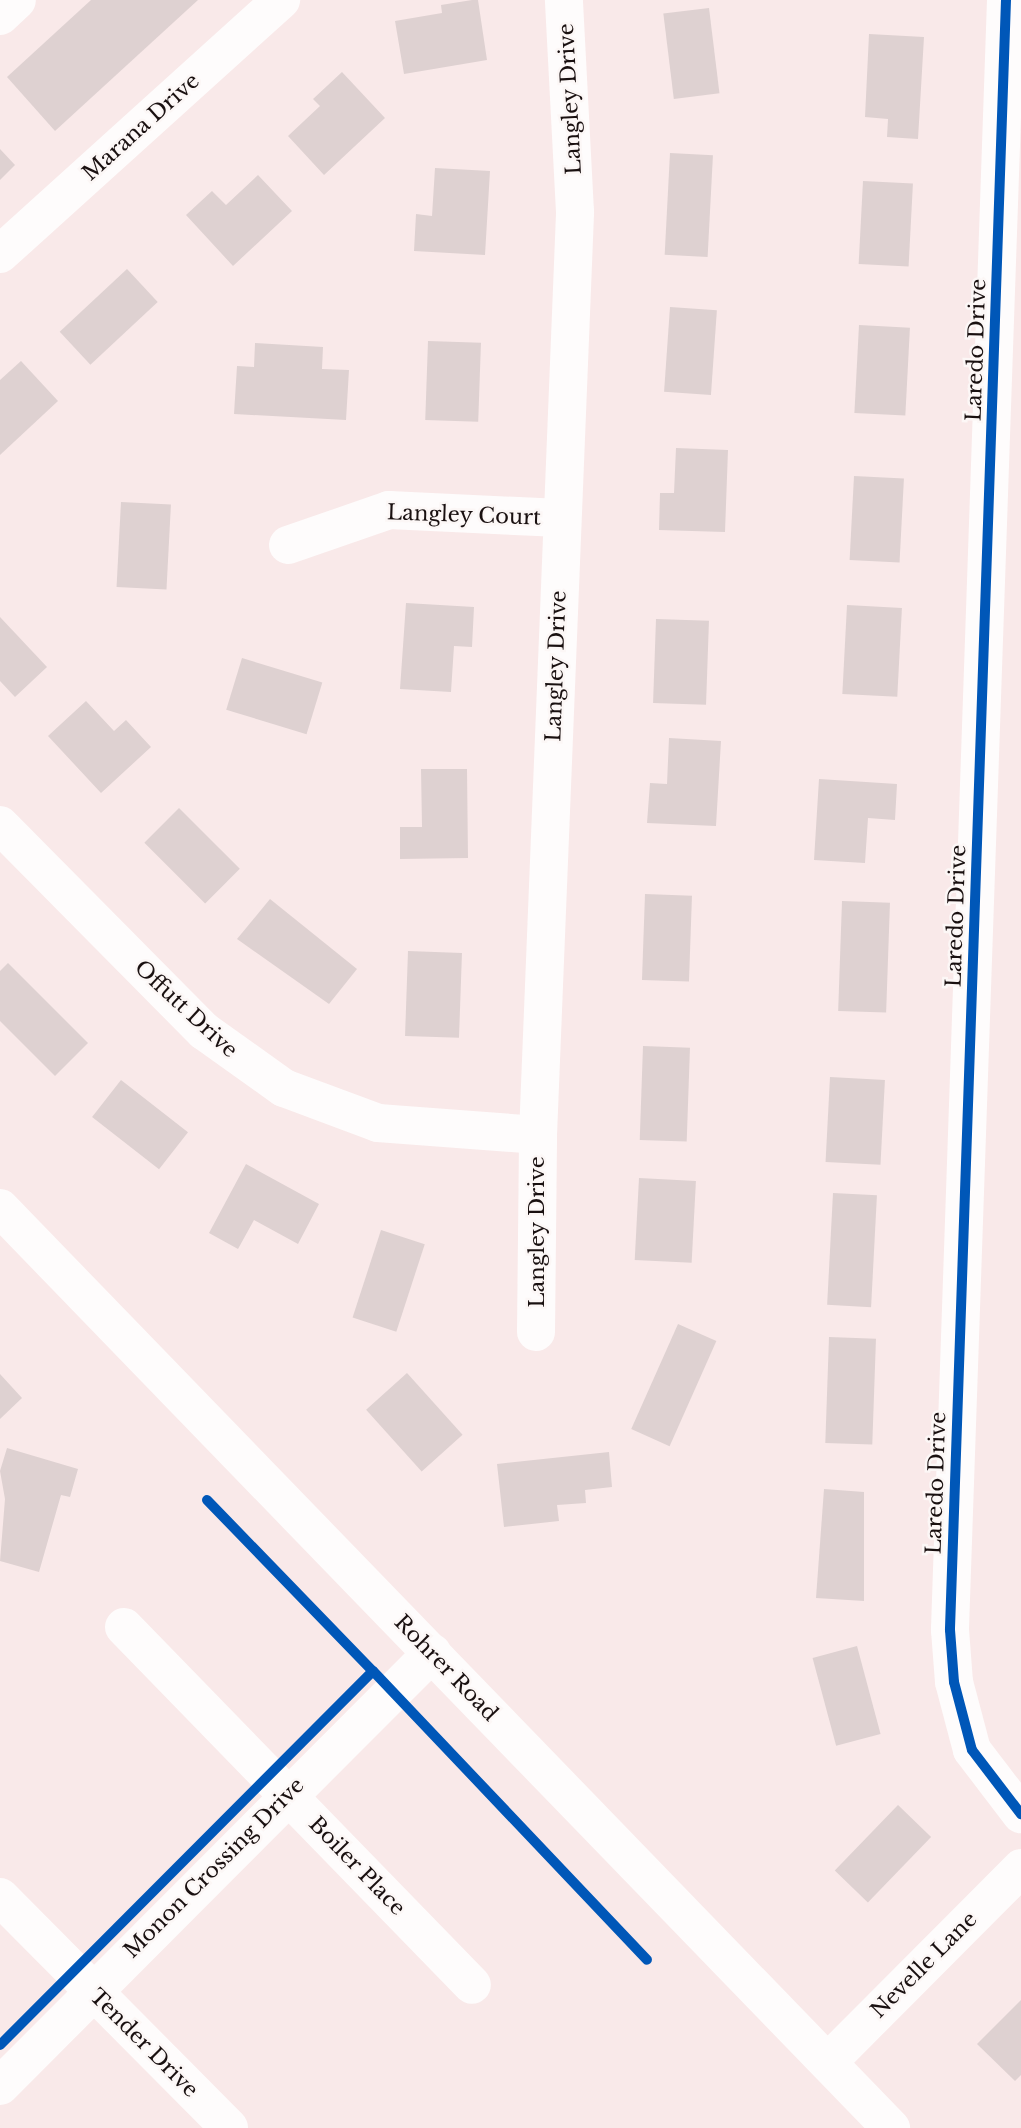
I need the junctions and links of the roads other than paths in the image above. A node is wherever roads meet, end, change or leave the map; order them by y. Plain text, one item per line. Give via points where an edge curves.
1 (18, 0) edge
2 (564, 0) edge
3 (1006, 0) edge
4 (279, 1) edge
5 (0, 16) edge
6 (0, 254) edge
7 (561, 518) junction
8 (288, 545) dead end
9 (0, 825) edge
10 (538, 1135) junction
11 (0, 1208) edge
12 (536, 1332) dead end
13 (124, 1627) dead end
14 (432, 1653) junction
15 (289, 1795) junction
16 (1021, 1814) edge
17 (1021, 1868) edge
18 (0, 1897) edge
19 (472, 1985) dead end
20 (91, 1990) junction
21 (828, 2062) junction
22 (0, 2086) edge
23 (229, 2128) edge
24 (891, 2128) edge

1 - 5 street
2 - 7 street, Langley Drive via 575,212
3 - 16 street, Laredo Drive via 950,1630 958,1705 972,1750
4 - 6 street, Marana Drive
7 - 8 street, Langley Court via 389,510
7 - 10 street, Langley Drive
9 - 10 street, Offutt Drive via 204,1031 284,1088 379,1123
10 - 12 street, Langley Drive
11 - 14 street, Rohrer Road
13 - 15 street, Boiler Place
14 - 15 street, Monon Crossing Drive
14 - 21 street, Rohrer Road
15 - 19 street, Boiler Place
15 - 20 street, Monon Crossing Drive
17 - 21 street, Nevelle Lane
18 - 20 street, Tender Drive
20 - 22 street, Monon Crossing Drive
20 - 23 street, Tender Drive
21 - 24 street, Rohrer Road

